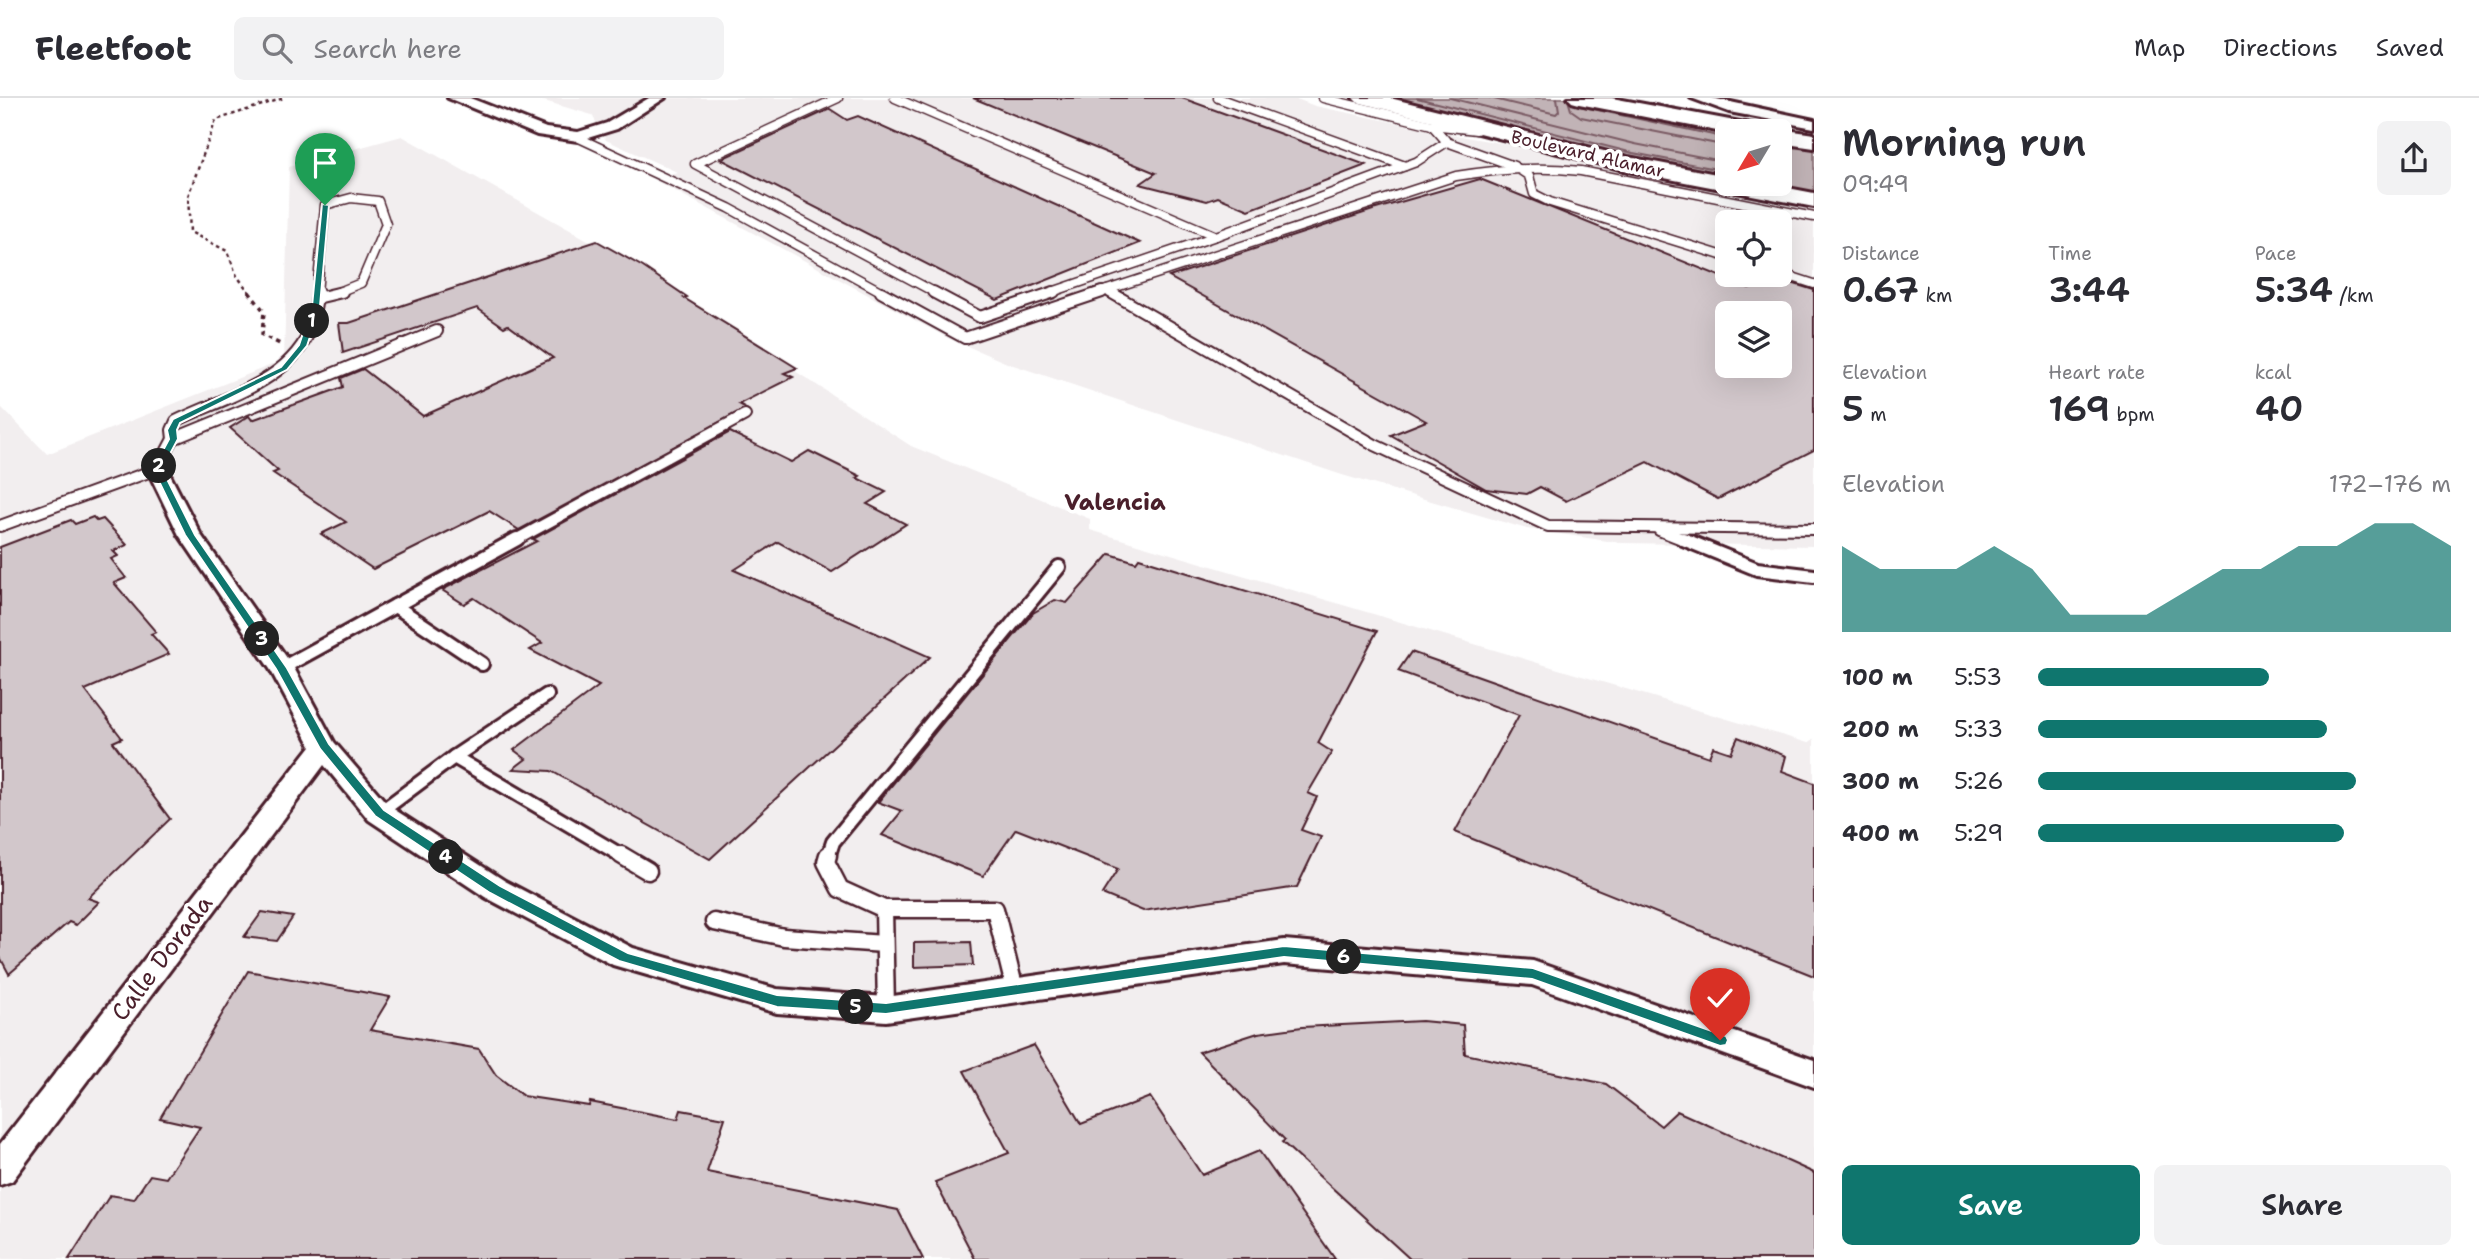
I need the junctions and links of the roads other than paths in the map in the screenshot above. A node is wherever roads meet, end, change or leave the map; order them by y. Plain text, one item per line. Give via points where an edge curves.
1 (455, 98) edge
2 (658, 98) edge
3 (838, 98) edge
4 (895, 98) edge
5 (1218, 98) edge
6 (1323, 98) edge
7 (1364, 98) edge
8 (1579, 98) edge
9 (1698, 98) edge
10 (1715, 124) edge
11 (1814, 124) edge
12 (1432, 125) junction
13 (1496, 133) junction
14 (579, 138) junction
15 (1792, 138) edge
16 (1814, 141) edge
17 (1447, 142) junction
18 (1405, 166) junction
19 (1514, 166) junction
20 (1814, 200) edge
21 (1814, 217) edge
22 (1216, 236) junction
23 (1715, 253) edge
24 (1792, 277) edge
25 (1814, 284) edge
26 (1107, 290) junction
27 (317, 298) junction
28 (437, 331) dead end
29 (745, 415) dead end
30 (173, 439) junction
31 (157, 469) junction
32 (0, 526) edge
33 (1652, 527) junction
34 (1814, 529) edge
35 (1059, 566) dead end
36 (1814, 576) edge
37 (396, 606) junction
38 (482, 664) dead end
39 (282, 668) junction
40 (547, 695) dead end
41 (324, 747) junction
42 (454, 757) junction
43 (379, 813) junction
44 (648, 872) dead end
45 (884, 909) junction
46 (714, 922) dead end
47 (884, 944) junction
48 (1015, 990) junction
49 (886, 1009) junction
50 (1814, 1074) edge
51 (0, 1170) edge

1 - 14 street via 548,133
2 - 14 street via 609,128
3 - 22 lane via 695,164 980,317
4 - 22 lane
5 - 18 lane
6 - 12 lane
7 - 13 highway, Boulevard Alamar
8 - 10 highway
9 - 11 street
12 - 13 lane
12 - 17 lane
13 - 20 highway, Boulevard Alamar
14 - 26 lane via 729,208 965,338
15 - 16 highway
17 - 18 lane
17 - 19 lane
18 - 22 lane
19 - 21 lane via 1581,171
19 - 23 lane via 1529,176 1534,194 1550,202
19 - 26 lane via 1410,190
24 - 25 lane
26 - 33 lane via 1375,445 1548,526
27 - 27 lane via 361,283 386,224 377,201 338,198 325,205
27 - 30 lane via 309,331 294,359 267,378 176,421
28 - 30 lane
29 - 37 lane
30 - 31 lane
31 - 32 lane
31 - 39 street via 190,535
33 - 34 lane
33 - 36 lane via 1757,569
35 - 45 lane via 833,842 826,862 840,889
37 - 38 lane
37 - 39 lane
39 - 41 street
40 - 42 lane
41 - 43 street
41 - 51 street, Calle Dorada
42 - 43 lane
42 - 44 lane
43 - 49 street via 495,889 624,957 777,1001
45 - 47 lane
45 - 48 lane via 995,909
46 - 47 lane via 784,937
47 - 49 lane
48 - 49 street
48 - 50 street via 1284,952 1533,974

